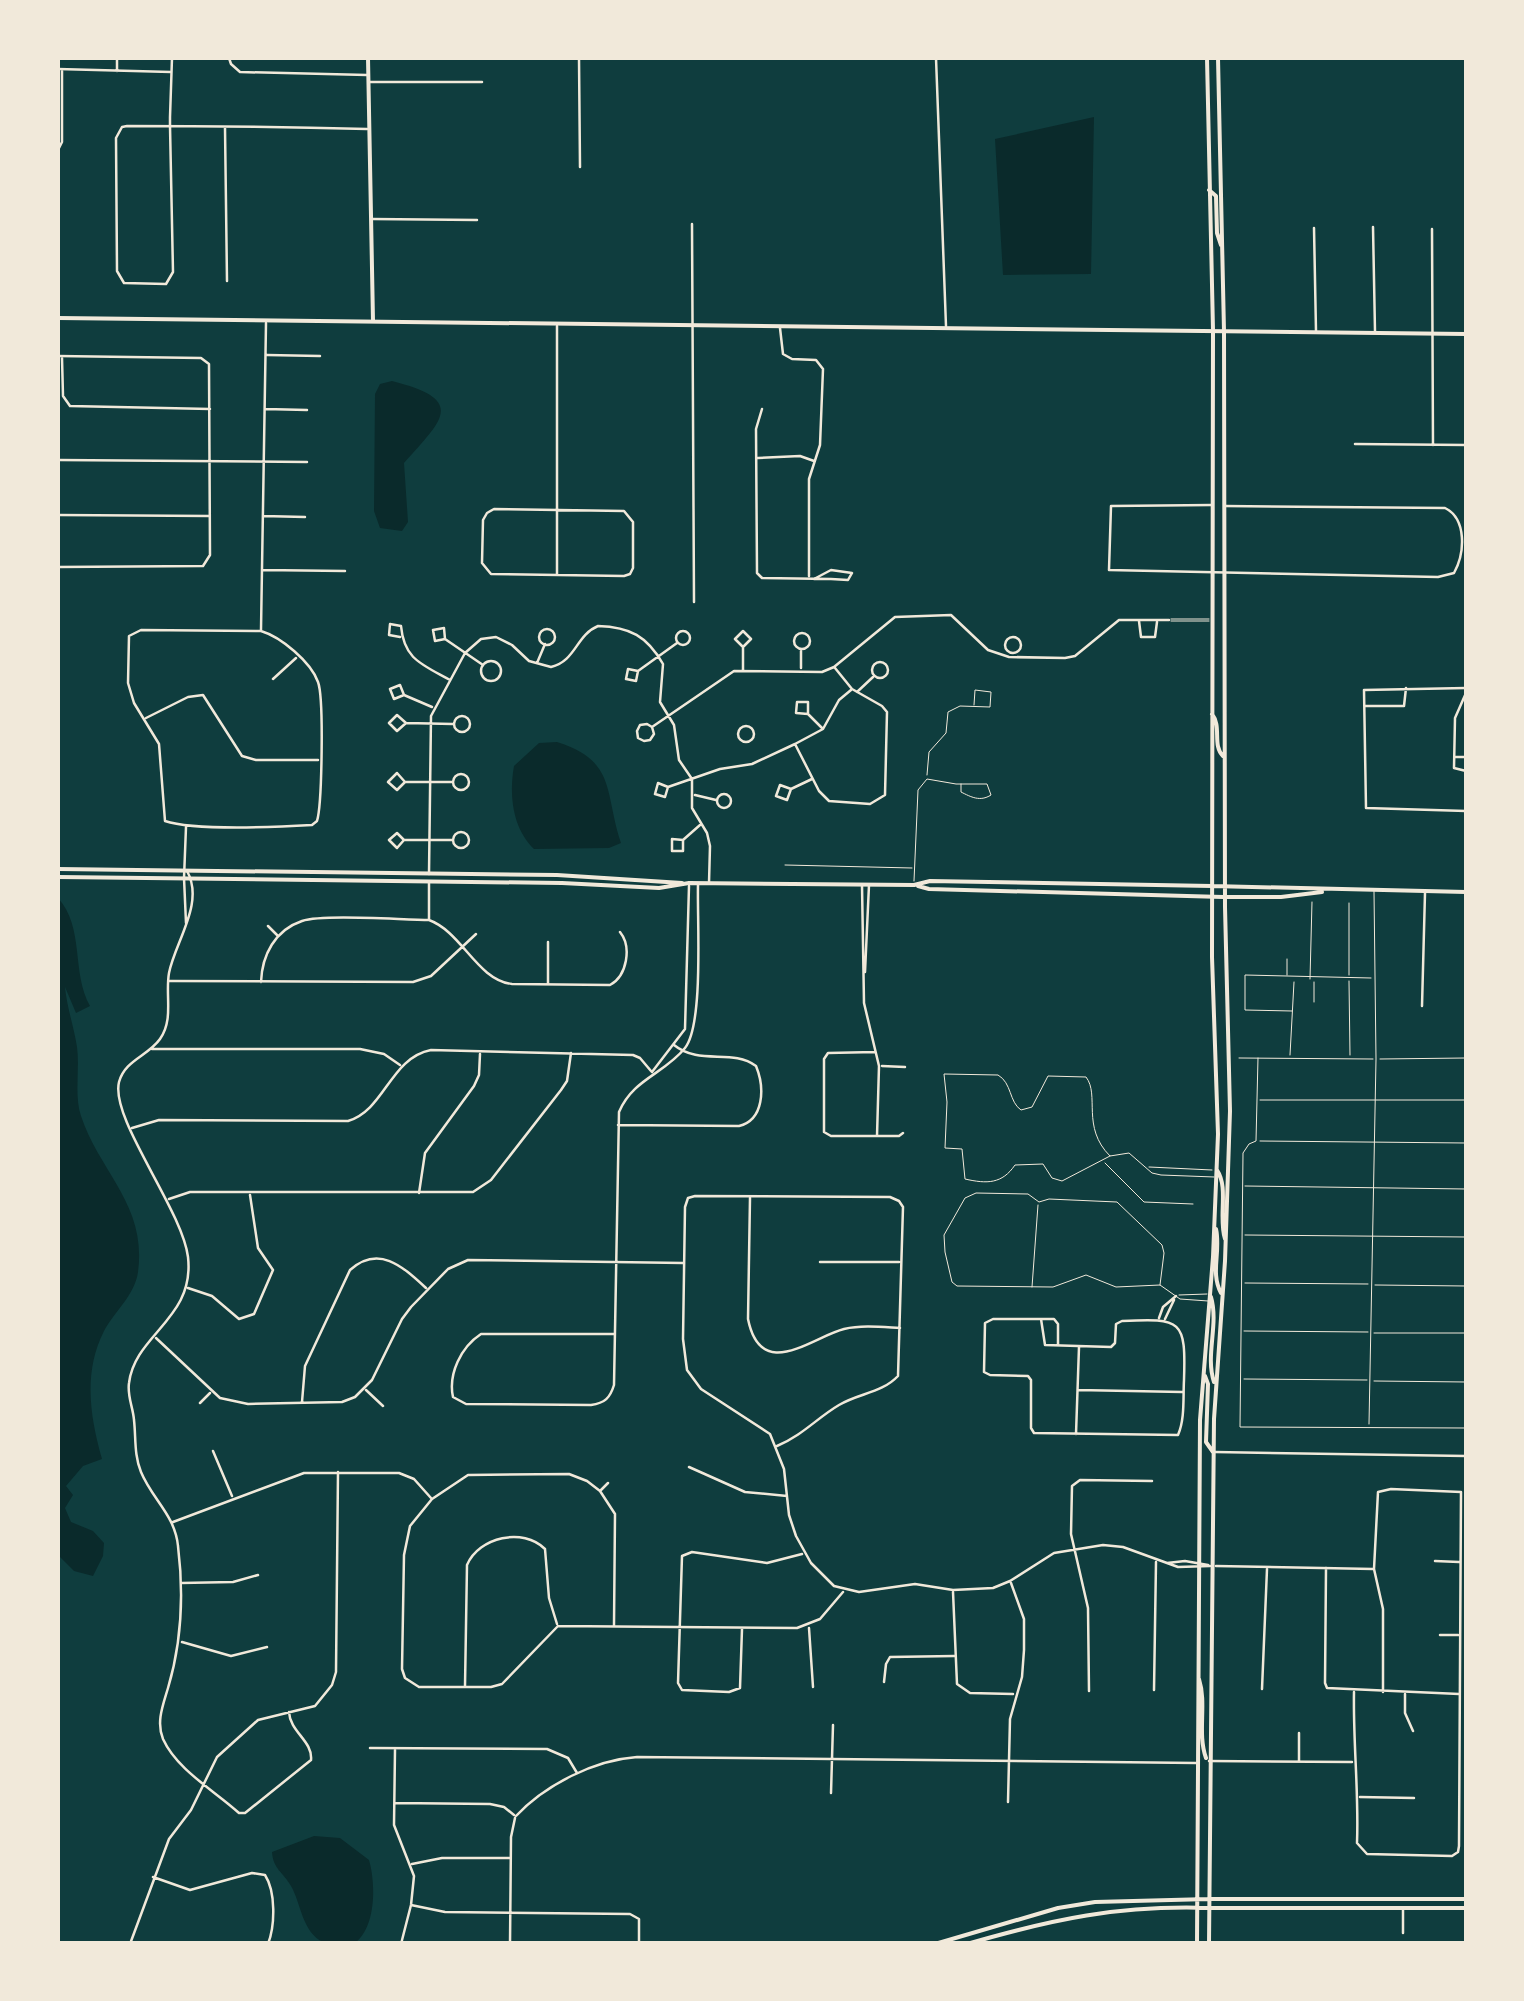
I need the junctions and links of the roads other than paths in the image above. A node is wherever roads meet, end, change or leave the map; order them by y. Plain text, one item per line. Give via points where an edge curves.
1 (117, 58) edge
2 (172, 58) edge
3 (229, 58) edge
4 (368, 58) edge
5 (578, 58) edge
6 (936, 58) edge
7 (1207, 58) edge
8 (1218, 58) edge
9 (60, 70) edge
10 (117, 71) junction
11 (173, 72) junction
12 (369, 78) junction
13 (482, 82) dead end
14 (170, 126) junction
15 (225, 126) junction
16 (369, 129) junction
17 (58, 150) edge
18 (580, 167) dead end
19 (1209, 190) junction
20 (370, 219) junction
21 (477, 220) dead end
22 (692, 224) dead end
23 (1373, 227) dead end
24 (1314, 228) dead end
25 (1432, 229) dead end
26 (1222, 250) junction
27 (227, 282) dead end
28 (58, 318) edge
29 (266, 321) junction
30 (373, 321) junction
31 (557, 326) junction
32 (694, 326) junction
33 (780, 326) junction
34 (946, 328) junction
35 (1213, 330) junction
36 (1224, 330) junction
37 (1316, 332) junction
38 (1375, 333) junction
39 (1434, 334) junction
40 (1466, 334) edge
41 (266, 355) junction
42 (60, 356) edge
43 (320, 356) dead end
44 (210, 409) junction
45 (265, 409) junction
46 (306, 410) dead end
47 (762, 410) dead end
48 (1356, 444) dead end
49 (1433, 445) junction
50 (1466, 446) edge
51 (756, 458) junction
52 (58, 460) edge
53 (210, 462) junction
54 (307, 462) dead end
55 (815, 462) junction
56 (264, 463) junction
57 (1212, 505) junction
58 (1224, 506) junction
59 (557, 510) junction
60 (58, 515) edge
61 (211, 516) junction
62 (263, 516) junction
63 (305, 517) dead end
64 (58, 567) edge
65 (476, 568) dead end
66 (484, 568) junction
67 (262, 570) junction
68 (345, 571) dead end
69 (558, 574) junction
70 (1212, 574) junction
71 (1224, 575) junction
72 (812, 579) junction
73 (694, 602) dead end
74 (1139, 619) junction
75 (1157, 620) junction
76 (1168, 620) joint
77 (1212, 620) junction
78 (261, 631) junction
79 (400, 637) dead end
80 (445, 639) dead end
81 (678, 643) dead end
82 (544, 644) dead end
83 (743, 647) dead end
84 (801, 650) dead end
85 (465, 653) junction
86 (659, 656) junction
87 (298, 657) junction
88 (483, 665) dead end
89 (537, 665) junction
90 (834, 666) junction
91 (743, 670) junction
92 (638, 671) dead end
93 (800, 671) junction
94 (874, 676) dead end
95 (273, 679) dead end
96 (450, 680) junction
97 (1406, 688) junction
98 (854, 691) junction
99 (1466, 691) edge
100 (404, 695) dead end
101 (974, 706) junction
102 (1364, 706) junction
103 (434, 708) junction
104 (808, 714) dead end
105 (1212, 714) junction
106 (670, 715) junction
107 (144, 719) junction
108 (406, 723) dead end
109 (430, 723) junction
110 (454, 724) dead end
111 (652, 727) dead end
112 (822, 729) junction
113 (795, 744) junction
114 (1224, 757) junction
115 (1455, 757) junction
116 (1466, 757) edge
117 (320, 760) junction
118 (1466, 771) edge
119 (692, 778) junction
120 (927, 778) junction
121 (813, 779) junction
122 (405, 782) dead end
123 (430, 782) junction
124 (453, 782) dead end
125 (961, 784) junction
126 (668, 787) dead end
127 (791, 790) dead end
128 (693, 795) junction
129 (717, 800) dead end
130 (1466, 811) edge
131 (701, 824) junction
132 (186, 825) junction
133 (404, 840) dead end
134 (430, 840) junction
135 (453, 840) dead end
136 (684, 840) dead end
137 (785, 865) dead end
138 (915, 868) junction
139 (58, 869) edge
140 (89, 869) junction
141 (186, 870) junction
142 (429, 875) junction
143 (58, 878) edge
144 (89, 878) junction
145 (187, 878) junction
146 (430, 883) junction
147 (709, 883) junction
148 (866, 883) junction
149 (689, 884) junction
150 (698, 884) junction
151 (914, 885) junction
152 (1212, 886) junction
153 (1224, 886) junction
154 (1332, 890) junction
155 (1374, 890) junction
156 (1425, 891) junction
157 (1466, 892) edge
158 (1212, 896) junction
159 (1224, 897) junction
160 (1312, 902) dead end
161 (1348, 903) dead end
162 (429, 920) junction
163 (268, 926) dead end
164 (620, 932) dead end
165 (476, 934) dead end
166 (279, 938) junction
167 (548, 942) dead end
168 (465, 947) junction
169 (1287, 959) dead end
170 (1288, 978) junction
171 (1294, 978) junction
172 (1349, 978) junction
173 (1374, 978) junction
174 (1312, 979) junction
175 (168, 981) junction
176 (261, 982) junction
177 (548, 985) junction
178 (1314, 1002) dead end
179 (1422, 1006) dead end
180 (1292, 1011) junction
181 (674, 1045) junction
182 (151, 1049) junction
183 (682, 1051) junction
184 (480, 1052) junction
185 (878, 1052) junction
186 (571, 1053) junction
187 (1239, 1058) dead end
188 (1258, 1058) junction
189 (1290, 1058) junction
190 (1350, 1058) junction
191 (1466, 1058) edge
192 (1376, 1059) junction
193 (402, 1066) junction
194 (879, 1066) junction
195 (905, 1067) dead end
196 (652, 1073) junction
197 (1258, 1100) junction
198 (1375, 1100) junction
199 (1466, 1100) edge
200 (617, 1125) junction
201 (131, 1129) junction
202 (904, 1134) dead end
203 (877, 1136) junction
204 (1256, 1142) junction
205 (1374, 1142) junction
206 (1466, 1142) edge
207 (1110, 1156) junction
208 (1103, 1160) junction
209 (1146, 1167) junction
210 (1216, 1170) junction
211 (1216, 1178) junction
212 (1243, 1186) junction
213 (1373, 1188) junction
214 (1466, 1189) edge
215 (250, 1193) junction
216 (419, 1194) junction
217 (750, 1196) junction
218 (168, 1200) junction
219 (1039, 1202) junction
220 (1194, 1204) dead end
221 (1214, 1225) junction
222 (1242, 1236) junction
223 (1372, 1236) junction
224 (1466, 1237) edge
225 (1226, 1243) junction
226 (279, 1260) dead end
227 (615, 1262) junction
228 (820, 1262) dead end
229 (902, 1262) junction
230 (684, 1263) junction
231 (271, 1264) junction
232 (1242, 1283) junction
233 (1372, 1284) junction
234 (1160, 1285) junction
235 (1466, 1286) edge
236 (187, 1287) junction
237 (1032, 1287) junction
238 (428, 1289) junction
239 (1222, 1294) junction
240 (1176, 1296) junction
241 (1209, 1297) junction
242 (1040, 1319) junction
243 (1162, 1321) junction
244 (901, 1328) junction
245 (1241, 1331) junction
246 (1370, 1332) junction
247 (1466, 1333) edge
248 (614, 1334) junction
249 (155, 1337) junction
250 (1058, 1347) junction
251 (1079, 1347) junction
252 (1203, 1372) junction
253 (1240, 1379) junction
254 (1370, 1380) junction
255 (1466, 1382) edge
256 (1215, 1386) junction
257 (365, 1389) junction
258 (1078, 1390) junction
259 (211, 1392) junction
260 (1184, 1392) junction
261 (200, 1403) dead end
262 (302, 1404) junction
263 (383, 1406) dead end
264 (1369, 1427) junction
265 (1466, 1428) edge
266 (1076, 1436) junction
267 (777, 1446) junction
268 (213, 1451) dead end
269 (1213, 1452) junction
270 (1466, 1456) edge
271 (689, 1467) dead end
272 (338, 1472) junction
273 (1152, 1481) dead end
274 (608, 1483) dead end
275 (600, 1491) junction
276 (788, 1496) junction
277 (232, 1498) junction
278 (432, 1499) junction
279 (172, 1522) junction
280 (1072, 1548) junction
281 (804, 1553) junction
282 (1156, 1560) junction
283 (1436, 1562) dead end
284 (1462, 1562) junction
285 (1200, 1565) junction
286 (1211, 1566) junction
287 (1267, 1567) junction
288 (1326, 1568) junction
289 (1374, 1569) junction
290 (258, 1575) dead end
291 (1010, 1582) junction
292 (180, 1583) junction
293 (844, 1590) junction
294 (953, 1590) junction
295 (614, 1625) junction
296 (558, 1626) junction
297 (679, 1626) junction
298 (808, 1626) junction
299 (742, 1628) junction
300 (1440, 1635) dead end
301 (1460, 1635) junction
302 (181, 1642) junction
303 (267, 1647) dead end
304 (956, 1656) junction
305 (1198, 1674) junction
306 (884, 1682) dead end
307 (813, 1687) dead end
308 (465, 1688) junction
309 (1262, 1689) dead end
310 (1154, 1690) dead end
311 (1089, 1691) dead end
312 (1354, 1692) junction
313 (1383, 1692) junction
314 (1404, 1693) junction
315 (1016, 1694) junction
316 (1460, 1694) junction
317 (290, 1712) junction
318 (833, 1725) dead end
319 (1413, 1731) dead end
320 (1299, 1732) dead end
321 (370, 1748) dead end
322 (395, 1748) junction
323 (832, 1759) junction
324 (1209, 1761) junction
325 (1009, 1762) junction
326 (1298, 1762) junction
327 (1353, 1762) junction
328 (1196, 1763) junction
329 (578, 1774) junction
330 (202, 1782) junction
331 (831, 1793) dead end
332 (1358, 1797) junction
333 (1414, 1798) dead end
334 (1008, 1802) dead end
335 (394, 1803) junction
336 (516, 1816) junction
337 (510, 1858) junction
338 (411, 1864) junction
339 (154, 1877) junction
340 (1197, 1898) junction
341 (1209, 1899) junction
342 (1466, 1899) edge
343 (411, 1905) junction
344 (1404, 1907) junction
345 (1197, 1908) junction
346 (1210, 1908) junction
347 (1466, 1908) edge
348 (510, 1912) junction
349 (1402, 1933) dead end
350 (130, 1944) edge
351 (268, 1944) edge
352 (401, 1944) edge
353 (510, 1944) edge
354 (639, 1944) edge
355 (935, 1944) edge
356 (968, 1944) edge
357 (1197, 1944) edge
358 (1209, 1944) edge

1 - 10 street
2 - 11 street
3 - 12 street via 240,72
4 - 12 main road
5 - 18 street
6 - 34 street
7 - 19 main road
8 - 26 main road
9 - 10 street
9 - 17 street
10 - 11 street
11 - 14 street
12 - 13 street
12 - 16 main road
14 - 14 street via 122,127 116,138 118,271 124,283 166,284 172,272
14 - 15 street
15 - 16 street
15 - 27 street
16 - 20 main road
19 - 26 main road via 1216,196
19 - 35 main road
20 - 21 street
20 - 30 main road
22 - 32 street
23 - 38 street
24 - 37 street
25 - 39 street
26 - 36 main road
28 - 29 main road
29 - 30 main road
29 - 41 street
30 - 31 main road
31 - 32 main road
31 - 59 street
32 - 33 main road
32 - 73 street
33 - 34 main road
33 - 55 street via 783,354 822,365
34 - 35 main road
35 - 36 main road
35 - 57 main road
36 - 37 main road
36 - 58 main road
37 - 38 main road
38 - 39 main road
39 - 40 main road
39 - 49 street
41 - 43 street
41 - 45 street
42 - 44 street via 70,406
42 - 44 street via 201,358 210,368
44 - 53 street
45 - 46 street
45 - 56 street
47 - 51 street
48 - 49 street
49 - 50 street
51 - 55 street
51 - 72 street via 756,573
52 - 53 street
53 - 56 street
53 - 61 street
54 - 56 street
55 - 72 street
56 - 62 street
57 - 70 main road
57 - 70 street via 1111,506 1107,563 1114,572
58 - 71 main road
58 - 71 street via 1445,508 1460,524 1461,542 1458,566 1447,576
59 - 66 street via 487,513
59 - 69 street
59 - 69 street via 624,511 633,522 630,574
60 - 61 street
61 - 64 street via 210,555 202,566
62 - 63 street
62 - 67 street
65 - 66 street
66 - 69 street via 491,574
67 - 68 street
67 - 78 street
70 - 71 street
70 - 77 main road
71 - 114 main road
72 - 72 street via 848,580 852,573 831,570
74 - 75 street
74 - 75 street via 1141,638 1148,640
74 - 90 street via 1112,624 1075,656 994,653 951,615 895,617
75 - 76 street
76 - 77 lane
77 - 105 main road
78 - 87 street
78 - 107 street via 134,632 128,683
79 - 96 street via 414,660
80 - 85 street
81 - 86 street
82 - 89 street
83 - 91 street
84 - 93 street
85 - 88 street
85 - 89 street via 492,637
85 - 96 street
86 - 89 street via 632,630 598,626 562,665
86 - 92 street
86 - 106 street via 660,702
87 - 95 street
87 - 117 street via 320,686
90 - 93 street
90 - 98 street
91 - 93 street
91 - 106 street
94 - 98 street
96 - 103 street
97 - 99 street
97 - 102 street via 1366,688
97 - 102 street via 1404,706
98 - 112 street via 838,700
98 - 121 street via 887,712 885,794 870,804 836,803
99 - 115 street via 1455,718
100 - 103 street
101 - 101 lane via 990,707 991,692 976,690
101 - 120 lane via 948,712 946,733 928,752
102 - 130 street via 1366,808
103 - 109 street
104 - 112 street
105 - 114 main road
105 - 152 main road
106 - 111 street
106 - 119 street via 677,754
107 - 117 street via 202,695 242,756
107 - 132 street via 162,756 165,821
108 - 109 street
109 - 110 street
109 - 123 street
112 - 113 street
113 - 119 street via 752,764
113 - 121 street
114 - 153 main road
115 - 116 street
115 - 118 street via 1456,770
117 - 132 street via 320,816 312,825
119 - 126 street
119 - 128 street
120 - 125 lane
120 - 138 lane via 918,790
121 - 127 street
122 - 123 street
123 - 124 street
123 - 134 street
125 - 125 lane via 987,784 990,795 972,797 961,792
128 - 129 street
128 - 131 street
131 - 136 street
131 - 147 street via 710,846
132 - 141 street
133 - 134 street
134 - 135 street
134 - 142 street
137 - 138 lane
138 - 151 lane
139 - 140 main road
140 - 141 main road
140 - 144 street
141 - 142 main road
141 - 145 street
142 - 146 street
142 - 149 main road
143 - 144 main road
144 - 145 main road
145 - 146 main road
145 - 175 street via 186,924
146 - 149 main road
146 - 162 street
147 - 148 main road
147 - 150 main road
148 - 151 main road
148 - 185 street via 866,1012
149 - 150 main road
149 - 181 street via 687,1015
150 - 183 street via 696,1018
151 - 152 main road
151 - 158 main road
152 - 153 main road
152 - 158 main road
153 - 154 main road
153 - 159 main road
154 - 155 main road
154 - 159 main road
155 - 156 main road
155 - 173 lane
156 - 157 main road
156 - 179 street
158 - 159 main road
158 - 210 main road
159 - 225 main road
160 - 174 lane
161 - 172 lane
162 - 166 street via 310,919
162 - 168 street
163 - 166 street
164 - 177 street via 626,939 618,981
165 - 168 street
166 - 176 street via 265,951
167 - 177 street
168 - 176 street via 413,982
168 - 177 street via 497,980
169 - 170 lane
170 - 171 lane
170 - 180 lane via 1246,975 1246,1010
171 - 174 lane
171 - 180 lane
172 - 173 lane
172 - 174 lane
172 - 190 lane
173 - 192 lane
174 - 178 lane
175 - 176 street
175 - 182 street via 167,1024
180 - 189 lane
181 - 183 street
181 - 196 street
182 - 193 street via 360,1049
182 - 201 street via 131,1062 119,1083
183 - 196 street
183 - 200 street via 756,1066 755,1119 738,1126
184 - 186 street
184 - 193 street via 422,1052
184 - 216 street via 474,1086 424,1152
185 - 194 street
185 - 203 street via 828,1053 823,1124 831,1136
186 - 196 street via 633,1055
186 - 216 street via 562,1090 485,1187
187 - 188 lane
188 - 189 lane
188 - 197 lane
189 - 190 lane
190 - 192 lane
191 - 192 lane
192 - 198 lane
193 - 201 street via 365,1112 348,1121 159,1120
194 - 195 street
194 - 203 street
196 - 200 street via 624,1100
197 - 198 lane
197 - 204 lane
198 - 199 lane
198 - 205 lane
200 - 227 street
201 - 218 street
202 - 203 street
204 - 205 lane
204 - 212 lane via 1243,1153
205 - 206 lane
205 - 213 lane
207 - 208 lane
207 - 208 lane via 1091,1121 1086,1078 1048,1076 1032,1106 1021,1110 998,1075 944,1074 945,1148 962,1149 965,1179 995,1182 1015,1165 1043,1164 1062,1181
207 - 209 lane via 1129,1153
208 - 220 lane via 1144,1202
209 - 210 lane
209 - 211 lane via 1160,1175
210 - 211 main road
210 - 225 main road
211 - 221 main road
212 - 213 lane
212 - 222 lane
213 - 214 lane
213 - 223 lane
215 - 216 street
215 - 218 street via 190,1192
215 - 231 street via 258,1248
217 - 229 street via 900,1201
217 - 230 street via 688,1198
217 - 244 street via 748,1319 766,1348 788,1353 842,1330
218 - 236 street via 187,1251
219 - 234 lane via 1125,1206 1162,1245
219 - 237 lane
219 - 237 lane via 1028,1194 969,1195 944,1234 957,1286
221 - 239 main road via 1215,1282
221 - 241 main road
222 - 223 lane
222 - 232 lane
223 - 224 lane
223 - 233 lane
225 - 239 main road
226 - 231 street
227 - 230 street
227 - 238 street via 468,1260
227 - 248 street
228 - 229 street
229 - 244 street
230 - 267 street via 686,1370 713,1398 760,1425
231 - 236 street via 272,1278 246,1320
232 - 233 lane
232 - 245 lane
233 - 235 lane
233 - 246 lane
234 - 237 lane via 1116,1287 1086,1275
234 - 240 lane
236 - 249 street
238 - 257 street via 402,1319
238 - 262 street via 392,1260 374,1258 350,1270 305,1366
239 - 256 main road
240 - 241 lane
240 - 241 lane
240 - 243 street via 1162,1307
241 - 252 main road
241 - 256 main road
242 - 250 street via 1045,1345
242 - 250 street via 1058,1324
242 - 266 street via 988,1320 984,1370 1031,1380 1034,1432
243 - 251 street via 1118,1322 1111,1347
243 - 260 street via 1174,1324 1185,1339
244 - 267 street via 901,1364 892,1383 842,1403
245 - 246 lane
245 - 253 lane
246 - 247 lane
246 - 254 lane
248 - 248 street via 481,1334 464,1350 453,1397 466,1404 600,1404 614,1385
249 - 259 street
249 - 279 street via 133,1366 128,1393 140,1471
250 - 251 street
251 - 258 street
252 - 269 main road via 1206,1442
252 - 285 main road
253 - 254 lane
253 - 264 lane via 1240,1427
254 - 255 lane
254 - 264 lane
256 - 269 main road
257 - 262 street via 342,1402
257 - 263 street
258 - 260 street
258 - 266 street
259 - 261 street
259 - 262 street via 234,1403
260 - 266 street via 1178,1435
264 - 265 lane
267 - 276 street
268 - 277 street
269 - 270 street
269 - 286 main road
271 - 276 street via 745,1492
272 - 277 street via 292,1476
272 - 278 street via 408,1474
272 - 317 street via 336,1672 315,1706
273 - 280 street via 1080,1480 1072,1486
274 - 275 street
275 - 278 street via 568,1474 480,1473
275 - 295 street via 615,1514
276 - 281 street
277 - 279 street
278 - 308 street via 410,1526 404,1555 402,1668 419,1688
279 - 292 street
280 - 282 street via 1103,1544
280 - 291 street
280 - 311 street via 1088,1608
281 - 293 street via 822,1578
281 - 297 street via 767,1564 686,1553 680,1563
282 - 285 street
282 - 310 street
283 - 284 street
284 - 289 street via 1461,1492 1391,1489 1378,1492
284 - 301 street
285 - 286 street
285 - 305 main road
286 - 287 street
286 - 324 main road
287 - 288 street
287 - 309 street
288 - 289 street
288 - 312 street via 1325,1683
289 - 313 street via 1383,1609
290 - 292 street
291 - 294 street
291 - 315 street via 1024,1619
292 - 302 street
293 - 294 street via 915,1584
293 - 298 street
294 - 304 street
295 - 296 street
295 - 297 street
296 - 308 street via 502,1684
296 - 308 street via 548,1598 546,1549 532,1540 490,1540 467,1564
297 - 299 street
297 - 299 street via 678,1682 688,1692 740,1688
298 - 299 street
298 - 307 street
300 - 301 street
301 - 316 street
302 - 303 street via 231,1656
302 - 330 street via 160,1724 168,1748
304 - 306 street via 890,1658
304 - 315 street via 957,1684 964,1691
305 - 324 main road
305 - 328 main road
312 - 313 street
312 - 327 street
313 - 314 street
314 - 316 street
314 - 319 street
315 - 325 street
316 - 332 street via 1458,1852 1366,1854 1357,1844
317 - 330 street via 258,1720 217,1757
317 - 330 street via 311,1760 250,1812 240,1812
318 - 323 street
320 - 326 street
321 - 322 street
322 - 329 street via 547,1748 568,1758
322 - 335 street
323 - 325 street
323 - 329 street via 637,1756
323 - 331 street
324 - 326 street
324 - 341 main road
325 - 328 street
325 - 334 street
326 - 327 street
327 - 332 street
328 - 340 main road
329 - 336 street
330 - 339 street
332 - 333 street
335 - 336 street via 490,1804
335 - 338 street via 396,1832
336 - 337 street
337 - 338 street
337 - 348 street
338 - 343 street
339 - 350 street
339 - 351 street via 190,1890 252,1873 265,1876 272,1892
340 - 341 main road
340 - 345 main road
340 - 355 main road via 1096,1902
341 - 342 main road
341 - 346 main road
343 - 348 street
343 - 352 street
344 - 346 main road
344 - 347 main road
344 - 349 street
345 - 346 main road
345 - 356 main road via 1088,1913
345 - 357 main road
346 - 358 main road
348 - 353 street
348 - 354 street via 636,1916

